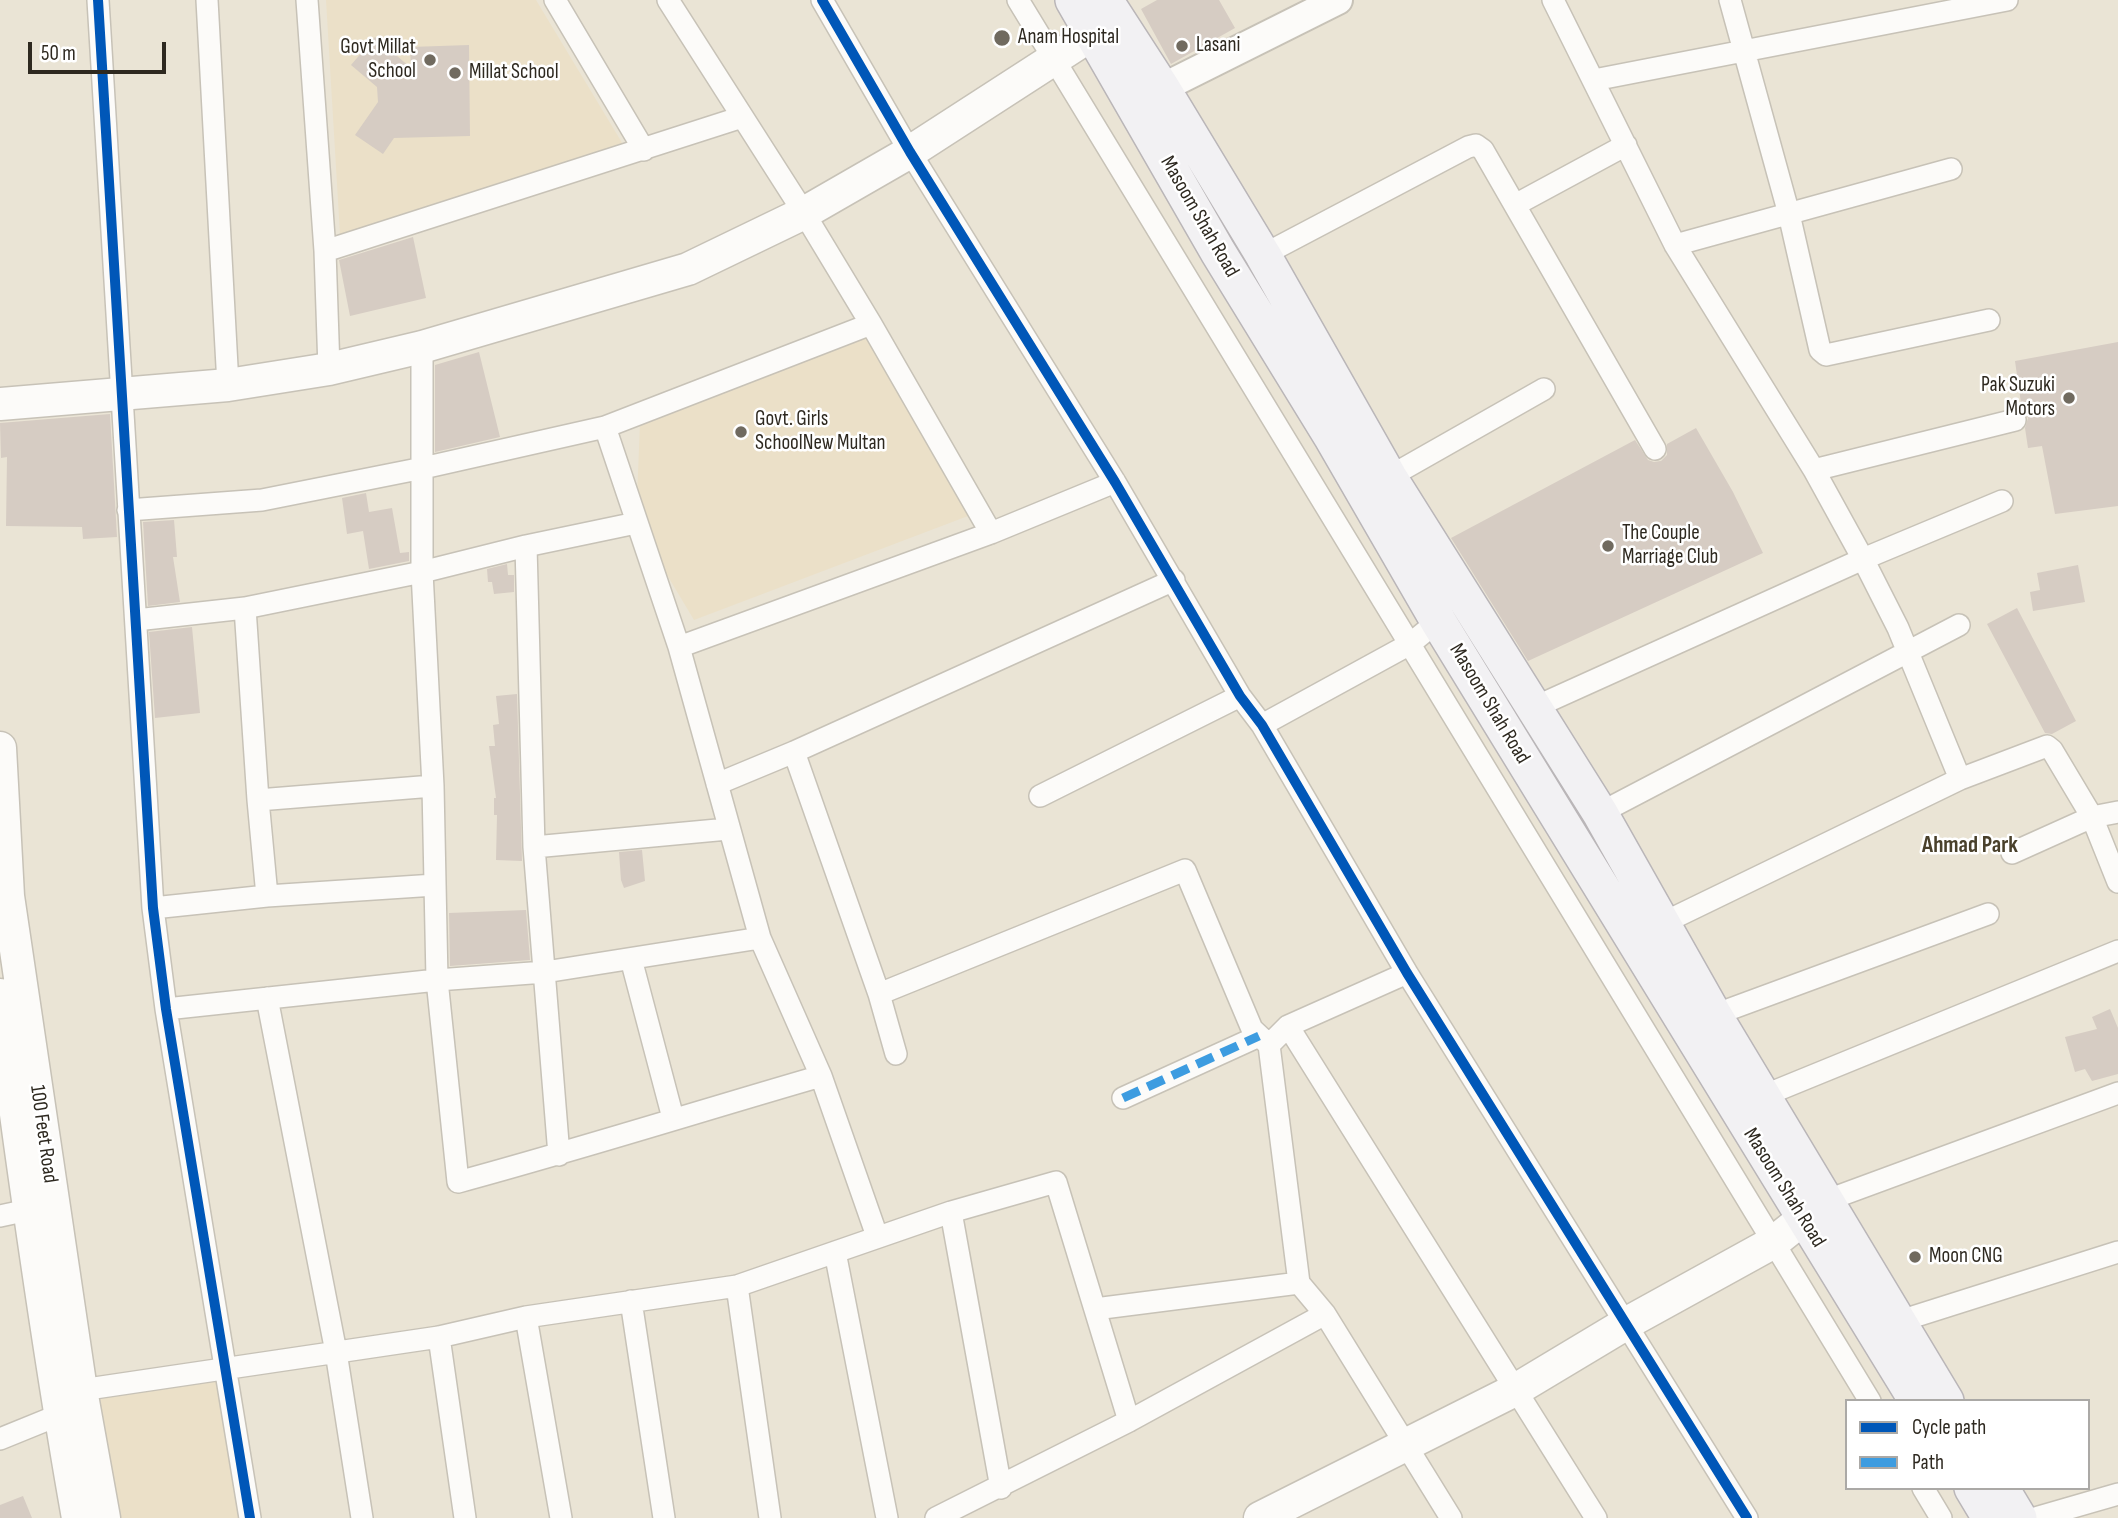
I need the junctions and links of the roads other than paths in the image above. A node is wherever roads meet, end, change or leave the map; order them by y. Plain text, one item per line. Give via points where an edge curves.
1 (98, 0) edge
2 (207, 0) edge
3 (307, 0) edge
4 (555, 0) edge
5 (667, 0) edge
6 (822, 0) edge
7 (1018, 0) edge
8 (1073, 0) edge
9 (1105, 0) edge
10 (1552, 0) edge
11 (1730, 0) edge
12 (2007, 0) edge
13 (1332, 1) edge
14 (1094, 33) junction
15 (1745, 50) junction
16 (1054, 58) junction
17 (1594, 80) junction
18 (1162, 88) junction
19 (742, 117) junction
20 (1626, 145) junction
21 (644, 150) junction
22 (910, 152) junction
23 (1951, 169) dead end
24 (1515, 205) junction
25 (804, 213) junction
26 (1789, 214) junction
27 (1256, 244) junction
28 (1675, 245) junction
29 (325, 251) junction
30 (1218, 252) junction
31 (1989, 320) dead end
32 (871, 324) junction
33 (422, 347) junction
34 (329, 369) junction
35 (228, 385) junction
36 (1544, 389) dead end
37 (122, 395) junction
38 (0, 404) edge
39 (2015, 420) dead end
40 (605, 427) junction
41 (1655, 449) dead end
42 (423, 468) junction
43 (1814, 470) junction
44 (1390, 477) junction
45 (1115, 482) junction
46 (2002, 501) dead end
47 (128, 510) junction
48 (636, 523) junction
49 (991, 533) junction
50 (526, 546) junction
51 (1863, 559) junction
52 (422, 572) junction
53 (1174, 580) junction
54 (245, 608) junction
55 (136, 620) junction
56 (1480, 622) junction
57 (1959, 625) dead end
58 (1444, 632) junction
59 (1410, 644) junction
60 (679, 647) junction
61 (1908, 652) junction
62 (1240, 696) junction
63 (1533, 708) junction
64 (1262, 725) junction
65 (0, 748) edge
66 (794, 752) junction
67 (1959, 779) junction
68 (717, 784) junction
69 (433, 786) junction
70 (1040, 796) dead end
71 (258, 800) junction
72 (2118, 812) edge
73 (1600, 813) junction
74 (2092, 817) junction
75 (728, 829) junction
76 (534, 847) junction
77 (2012, 853) dead end
78 (2118, 881) edge
79 (435, 885) junction
80 (267, 896) junction
81 (153, 908) junction
82 (1988, 914) dead end
83 (1663, 923) junction
84 (760, 938) junction
85 (2118, 951) edge
86 (631, 959) junction
87 (545, 972) junction
88 (1407, 973) junction
89 (436, 980) junction
90 (879, 994) junction
91 (0, 995) edge
92 (267, 998) junction
93 (166, 1009) junction
94 (1714, 1014) junction
95 (1288, 1026) junction
96 (1264, 1040) junction
97 (896, 1054) dead end
98 (821, 1076) junction
99 (2118, 1093) edge
100 (1763, 1096) junction
101 (1123, 1098) dead end
102 (673, 1118) junction
103 (559, 1155) junction
104 (1814, 1210) junction
105 (951, 1212) junction
106 (14, 1213) edge
107 (877, 1236) junction
108 (1774, 1242) junction
109 (835, 1252) junction
110 (2118, 1252) edge
111 (1299, 1283) junction
112 (737, 1286) junction
113 (631, 1301) junction
114 (1096, 1309) junction
115 (1325, 1314) junction
116 (526, 1317) junction
117 (1898, 1322) junction
118 (1627, 1323) junction
119 (439, 1337) junction
120 (336, 1352) junction
121 (225, 1370) junction
122 (1517, 1389) junction
123 (81, 1390) junction
124 (1869, 1399) edge
125 (1916, 1399) edge
126 (1945, 1399) edge
127 (59, 1415) junction
128 (1129, 1421) junction
129 (0, 1439) edge
130 (1406, 1446) junction
131 (1000, 1488) junction
132 (1924, 1490) edge
133 (1973, 1490) edge
134 (2002, 1490) edge
135 (2118, 1494) edge
136 (78, 1518) edge
137 (104, 1518) edge
138 (250, 1518) edge
139 (362, 1518) edge
140 (465, 1518) edge
141 (561, 1518) edge
142 (664, 1518) edge
143 (770, 1518) edge
144 (887, 1518) edge
145 (936, 1518) edge
146 (1260, 1518) edge
147 (1451, 1518) edge
148 (1596, 1518) edge
149 (1747, 1518) edge
150 (1941, 1518) edge
151 (1990, 1518) edge
152 (2019, 1518) edge
153 (2035, 1518) edge

1 - 37 street
2 - 35 street
3 - 29 street
4 - 21 street
5 - 19 street
6 - 22 street
7 - 16 street
8 - 14 main road, Masoom Shah Road
9 - 18 main road, Masoom Shah Road
10 - 17 street
11 - 15 street
12 - 15 street
13 - 18 street
14 - 16 main road
14 - 30 main road, Masoom Shah Road
15 - 17 street
15 - 26 street
16 - 22 main road
16 - 59 street
17 - 20 street
18 - 27 main road, Masoom Shah Road
19 - 21 street
19 - 25 street
20 - 24 street
20 - 28 street
21 - 29 street
22 - 25 main road
22 - 45 street
23 - 26 street
24 - 27 street via 1476,145
24 - 41 street
25 - 32 street
25 - 33 main road via 688,269
26 - 28 street
26 - 31 street via 1820,350 1826,355
27 - 30 main road
27 - 44 main road, Masoom Shah Road
28 - 43 street
29 - 34 street
30 - 58 main road, Masoom Shah Road
32 - 40 street
32 - 49 street
33 - 34 main road
33 - 42 street
34 - 35 main road
35 - 37 main road
36 - 44 street
37 - 38 main road
37 - 47 street
39 - 43 street
40 - 42 street
40 - 48 street
42 - 47 street via 262,500
42 - 52 street
43 - 51 street
44 - 56 main road, Masoom Shah Road
45 - 49 street
45 - 53 street
46 - 51 street
47 - 55 street
48 - 50 street
48 - 60 street
49 - 60 street
50 - 52 street
50 - 76 street
51 - 61 street
51 - 63 street
52 - 54 street
52 - 69 street
53 - 62 street
53 - 66 street
54 - 55 street
54 - 71 street
55 - 81 street
56 - 58 street
56 - 63 main road, Masoom Shah Road
57 - 61 street
58 - 59 street
58 - 104 main road, Masoom Shah Road
59 - 64 street
59 - 108 street
60 - 68 street
61 - 67 street
61 - 73 street
62 - 64 street
62 - 70 street
63 - 73 main road, Masoom Shah Road
64 - 88 street
65 - 123 main road, 100 Feet Road via 8,897
66 - 68 street
66 - 90 street
67 - 74 street via 2047,746
67 - 83 street
68 - 75 street
69 - 71 street
69 - 79 street
71 - 80 street
72 - 74 street
73 - 83 main road, Masoom Shah Road
74 - 77 street
74 - 78 street
75 - 76 street
75 - 84 street
76 - 87 street
79 - 80 street
79 - 89 street
80 - 81 street
81 - 93 street
82 - 94 street
83 - 94 main road, Masoom Shah Road
84 - 86 street
84 - 98 street
85 - 100 street
86 - 87 street
86 - 102 street
87 - 89 street
87 - 103 street
88 - 95 street
88 - 118 street
89 - 92 street
89 - 103 street via 458,1182
90 - 96 street via 1185,870 1252,1029
90 - 97 street
91 - 106 main road, 100 Feet Road
92 - 93 street
92 - 120 street
93 - 121 street
94 - 100 main road, Masoom Shah Road
95 - 96 street
95 - 122 street
96 - 101 street
96 - 111 street
98 - 102 street
98 - 107 street
99 - 104 street
100 - 104 main road, Masoom Shah Road
102 - 103 street
104 - 108 main road
104 - 117 main road, Masoom Shah Road
104 - 125 main road, Masoom Shah Road
105 - 107 street
105 - 114 street via 1056,1182
105 - 131 street
106 - 127 main road, 100 Feet Road
107 - 109 street
108 - 118 main road
108 - 124 street
109 - 112 street
109 - 144 street
110 - 117 street
111 - 114 street
111 - 115 street
112 - 113 street
112 - 143 street
113 - 116 street
113 - 142 street
114 - 128 street
115 - 128 street
115 - 130 street
116 - 119 street
116 - 141 street
117 - 126 main road, Masoom Shah Road
118 - 122 main road
118 - 149 street
119 - 120 street
119 - 140 street
120 - 121 street
120 - 139 street
121 - 123 street
121 - 138 street
122 - 130 main road
122 - 148 street
123 - 137 main road, 100 Feet Road
127 - 129 street
127 - 136 main road, 100 Feet Road
128 - 131 street
130 - 146 main road
130 - 147 street
131 - 145 street
132 - 150 street
133 - 151 main road
134 - 152 main road
135 - 153 street

